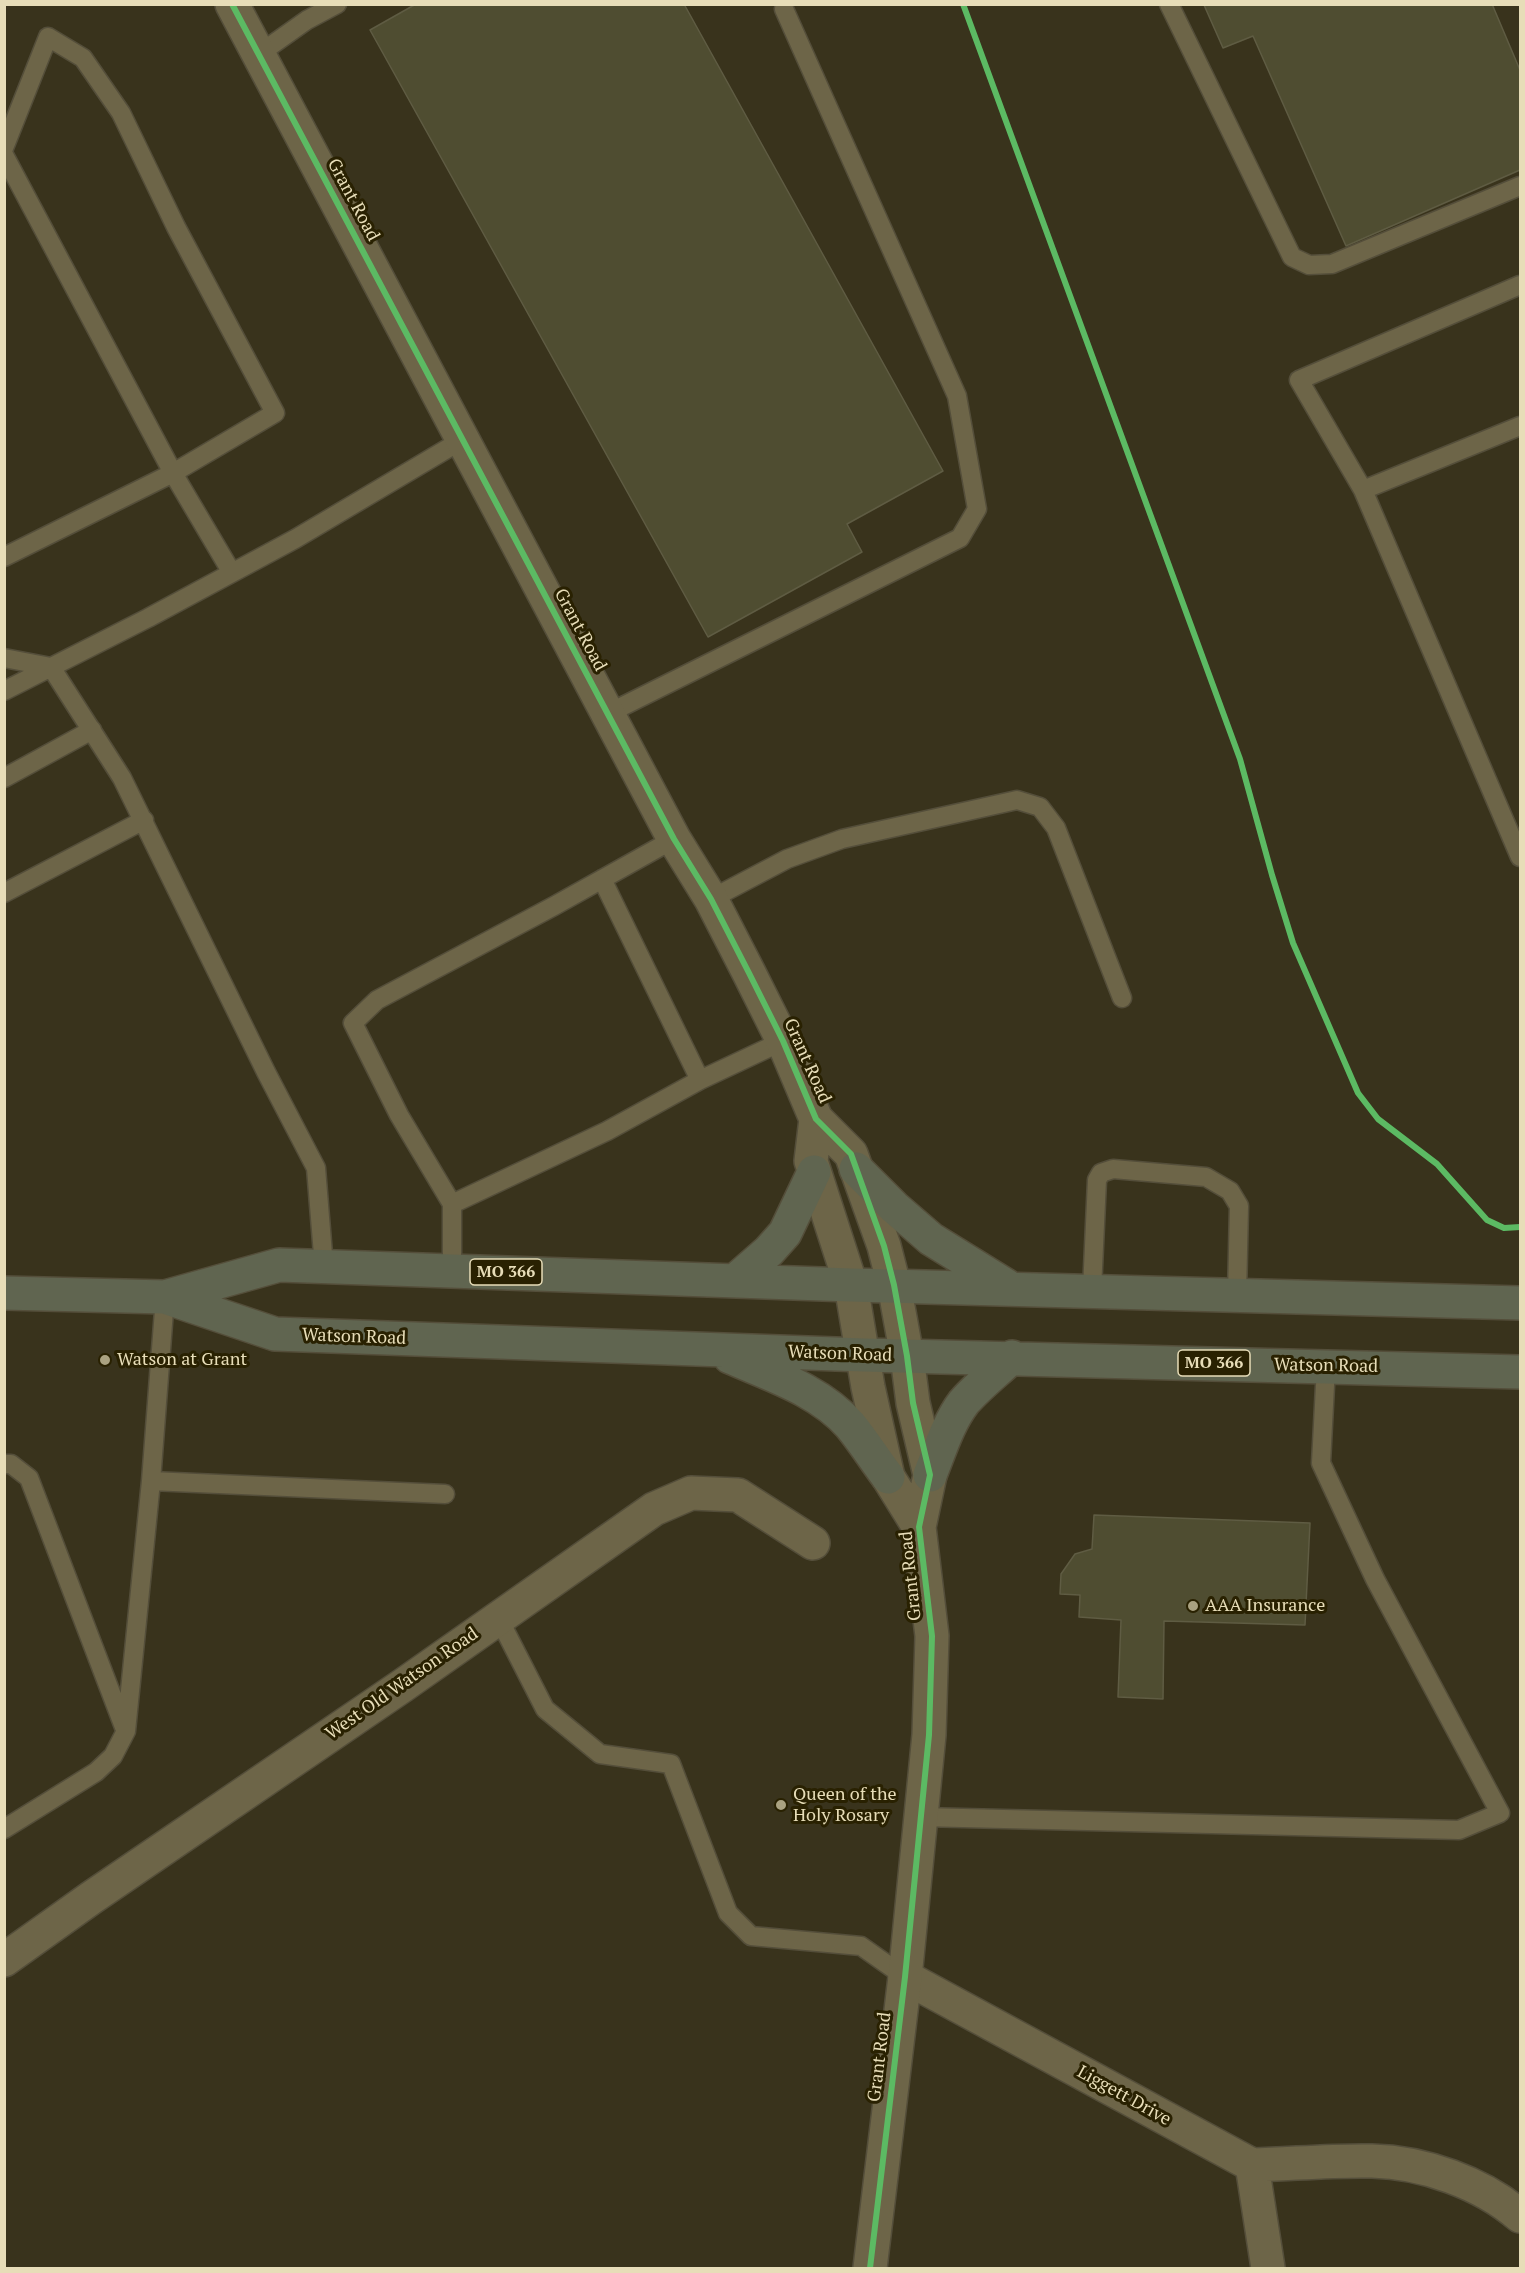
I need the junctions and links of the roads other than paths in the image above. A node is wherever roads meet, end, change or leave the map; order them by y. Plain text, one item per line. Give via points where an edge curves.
1 (232, 4) edge
2 (337, 4) edge
3 (1169, 4) edge
4 (784, 9) dead end
5 (259, 54) junction
6 (4, 148) edge
7 (4, 155) edge
8 (1521, 186) edge
9 (1521, 285) edge
10 (1521, 426) edge
11 (462, 440) junction
12 (173, 473) junction
13 (1363, 490) junction
14 (4, 557) edge
15 (232, 573) junction
16 (4, 658) edge
17 (51, 667) junction
18 (4, 691) edge
19 (607, 714) junction
20 (92, 730) junction
21 (4, 778) edge
22 (144, 820) junction
23 (674, 839) junction
24 (1521, 857) edge
25 (602, 879) junction
26 (4, 893) edge
27 (711, 899) junction
28 (1122, 998) dead end
29 (783, 1041) junction
30 (700, 1080) junction
31 (816, 1119) junction
32 (856, 1169) junction
33 (814, 1172) junction
34 (452, 1204) junction
35 (324, 1266) junction
36 (452, 1270) junction
37 (737, 1279) junction
38 (851, 1285) junction
39 (894, 1285) junction
40 (1011, 1288) junction
41 (1092, 1290) junction
42 (4, 1293) edge
43 (1237, 1295) junction
44 (165, 1297) junction
45 (1521, 1303) edge
46 (712, 1350) junction
47 (864, 1355) junction
48 (908, 1356) junction
49 (1012, 1358) junction
50 (1326, 1366) junction
51 (1521, 1372) edge
52 (4, 1464) edge
53 (930, 1474) junction
54 (888, 1477) junction
55 (151, 1481) junction
56 (445, 1494) dead end
57 (919, 1527) junction
58 (813, 1543) dead end
59 (498, 1617) junction
60 (126, 1731) junction
61 (921, 1817) junction
62 (4, 1829) edge
63 (4, 1960) edge
64 (905, 1977) junction
65 (1252, 2165) junction
66 (1521, 2216) edge
67 (870, 2268) edge
68 (1268, 2268) edge

1 - 5 street, Grant Road
2 - 5 lane
3 - 8 lane via 1292,257 1309,265 1332,264
4 - 19 lane via 957,396 977,509 960,538
5 - 11 street, Grant Road
6 - 12 lane via 48,37 83,58 122,113 176,227 275,413
7 - 12 lane
9 - 13 lane via 1299,380
10 - 13 lane
11 - 15 lane
11 - 19 street, Grant Road
12 - 14 lane
12 - 15 lane
13 - 24 lane
15 - 17 lane
16 - 17 lane
17 - 18 lane
17 - 20 lane
19 - 23 street, Grant Road
20 - 21 lane
20 - 22 lane
22 - 26 lane
22 - 35 lane via 316,1168
23 - 25 lane
23 - 27 street, Grant Road
25 - 30 lane
25 - 34 lane via 377,1000 353,1023 399,1115
27 - 28 lane via 787,859 842,839 1017,800 1040,807 1056,828
27 - 29 street, Grant Road
29 - 30 lane
29 - 31 street, Grant Road
30 - 34 lane via 606,1131
31 - 32 street, Grant Road via 851,1154
31 - 33 street, Grant Road
32 - 39 street, Grant Road
32 - 40 main road via 931,1239
33 - 37 main road via 785,1233
33 - 38 street, Grant Road
34 - 36 lane
35 - 36 main road, Watson Road / MO 366
35 - 44 main road, Watson Road / MO 366 via 279,1265
36 - 37 main road, Watson Road / MO 366
37 - 38 main road, Watson Road / MO 366
38 - 39 main road, Watson Road / MO 366
38 - 47 street, Grant Road
39 - 40 main road, Watson Road / MO 366
39 - 48 street, Grant Road
40 - 41 main road, Watson Road / MO 366
41 - 43 main road, Watson Road / MO 366
41 - 43 lane via 1096,1180 1101,1173 1113,1169 1206,1177 1230,1191 1239,1206
42 - 44 main road, Watson Road / MO 366
43 - 45 main road, Watson Road / MO 366
44 - 46 main road, Watson Road / MO 366 via 275,1334
44 - 55 lane
46 - 47 main road, Watson Road / MO 366
46 - 54 main road via 807,1391 826,1404 849,1424
47 - 48 main road, Watson Road / MO 366
47 - 54 street, Grant Road
48 - 49 main road, Watson Road / MO 366
48 - 53 street, Grant Road via 911,1395
49 - 50 main road, Watson Road / MO 366
49 - 53 main road via 963,1404
50 - 51 main road, Watson Road / MO 366
50 - 61 lane via 1321,1463 1375,1579 1500,1813 1459,1830
52 - 60 lane via 11,1464 29,1478
53 - 57 street, Grant Road
54 - 57 street, Grant Road
55 - 56 lane
55 - 60 lane
57 - 61 street, Grant Road via 932,1636 929,1735
58 - 59 street, West Old Watson Road via 738,1495 691,1492 654,1509
59 - 63 street, West Old Watson Road
59 - 64 lane via 545,1709 600,1754 671,1764 728,1913 752,1936 861,1946
60 - 62 lane via 113,1756 96,1772
61 - 64 street, Grant Road
64 - 65 street, Liggett Drive
64 - 67 street, Grant Road
65 - 66 street via 1374,2161 1436,2171 1501,2199
65 - 68 street

